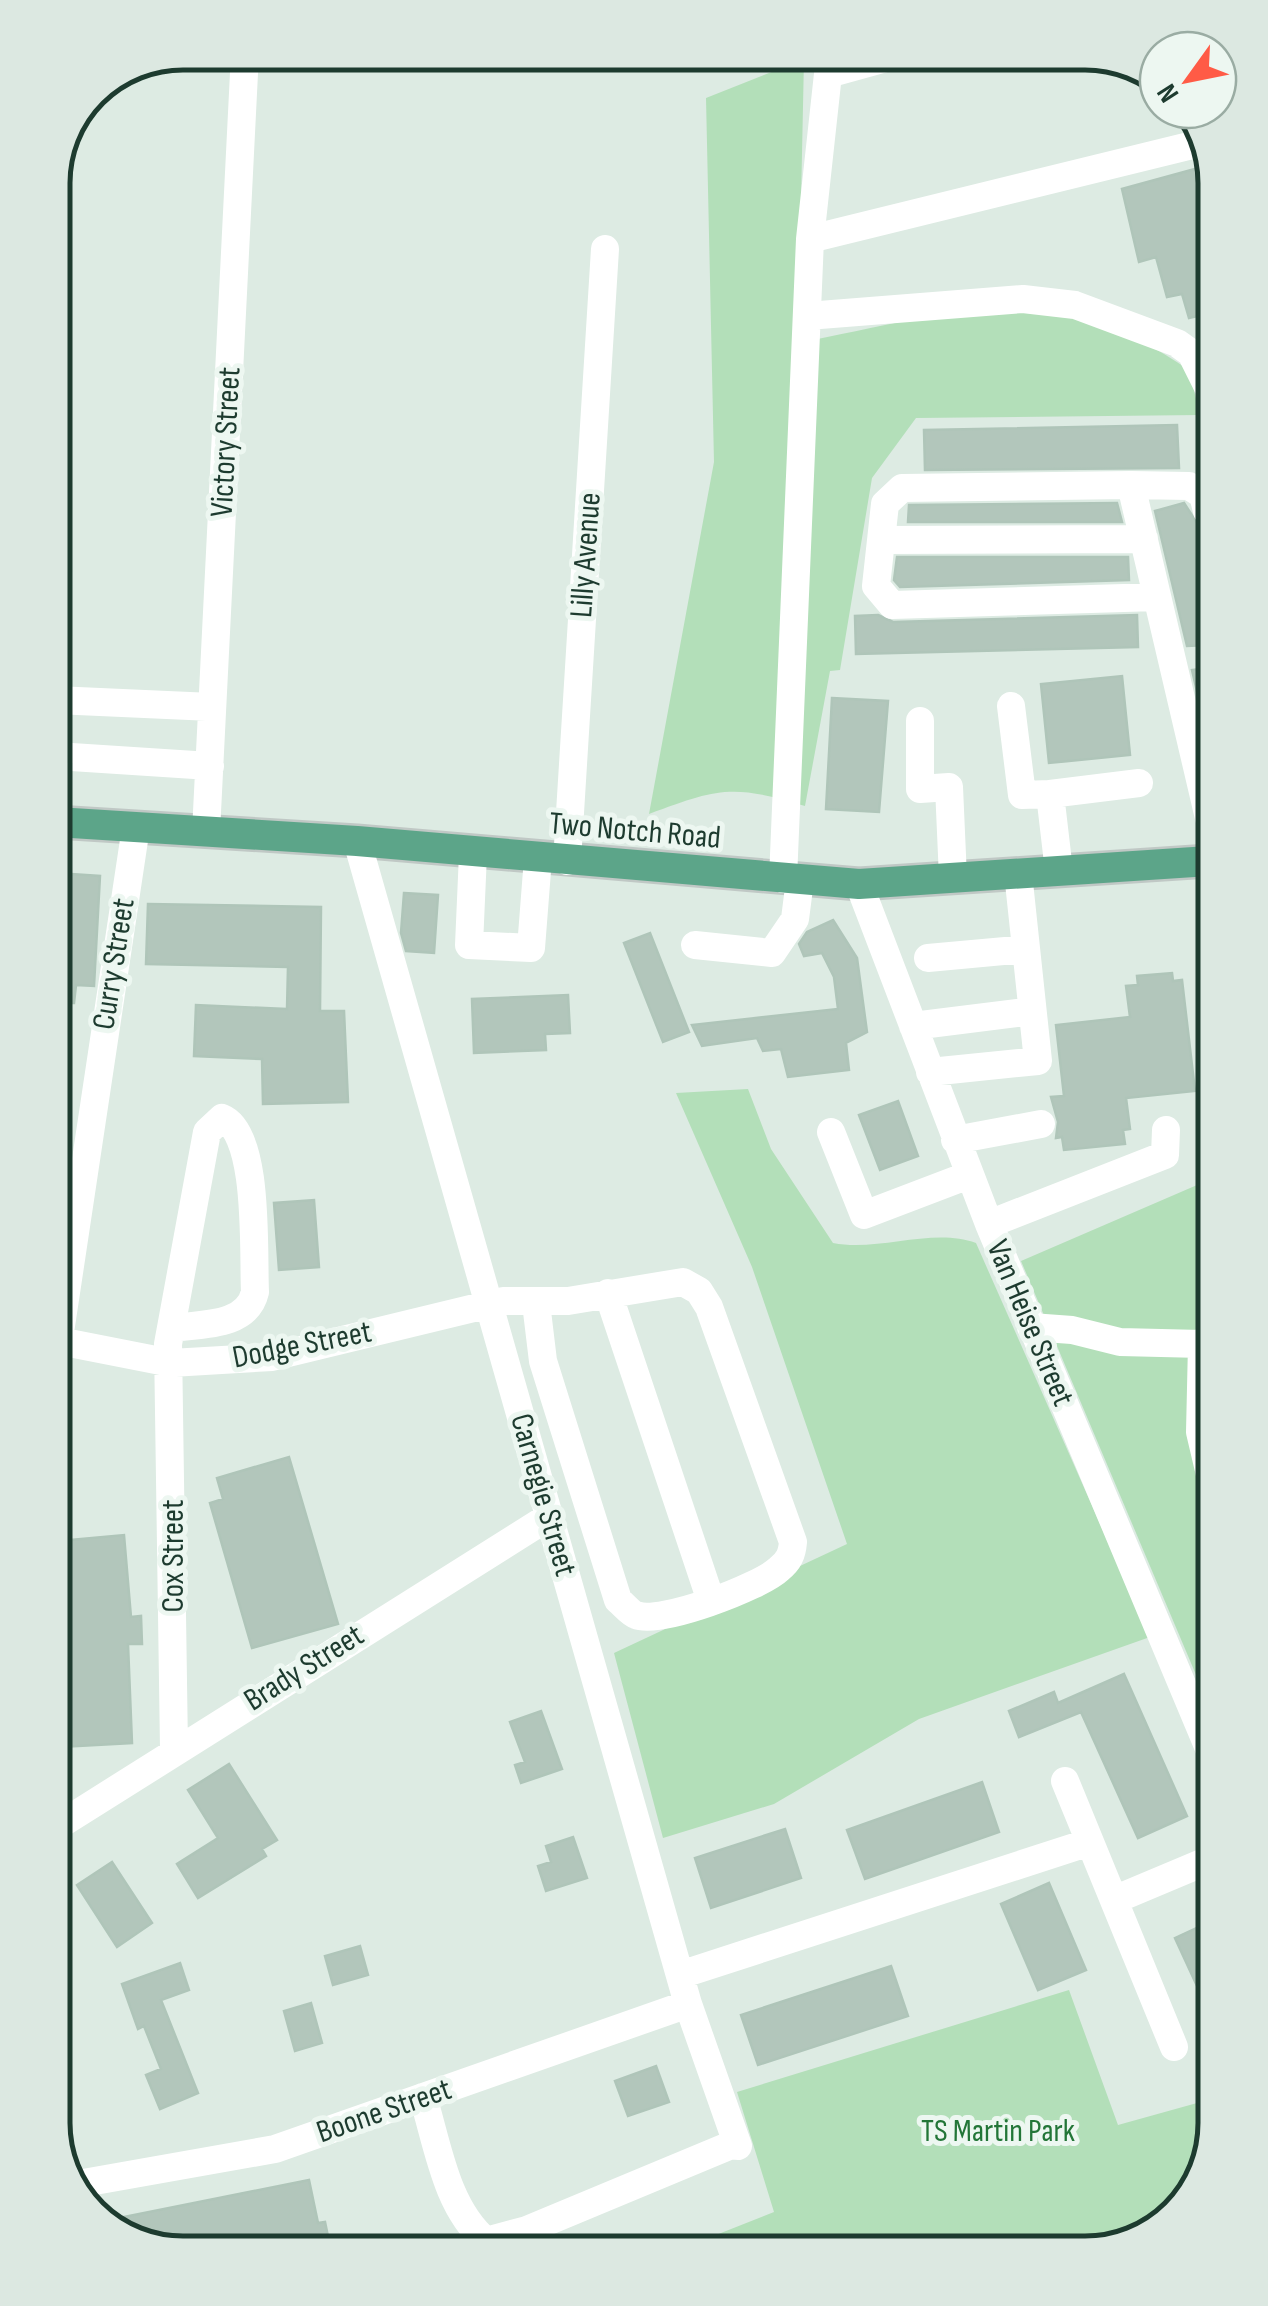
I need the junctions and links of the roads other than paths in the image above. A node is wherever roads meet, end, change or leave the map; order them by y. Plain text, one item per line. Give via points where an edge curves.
1 (245, 70) edge
2 (842, 70) edge
3 (1191, 146) edge
4 (810, 239) junction
5 (605, 249) dead end
6 (807, 316) junction
7 (1198, 368) edge
8 (1131, 485) junction
9 (1198, 491) edge
10 (1144, 539) junction
11 (881, 540) junction
12 (1158, 597) junction
13 (70, 701) edge
14 (1011, 706) dead end
15 (212, 707) junction
16 (920, 721) dead end
17 (70, 757) edge
18 (210, 766) junction
19 (1198, 771) edge
20 (1139, 782) dead end
21 (1050, 794) junction
22 (70, 823) edge
23 (136, 827) junction
24 (206, 832) junction
25 (357, 841) junction
26 (473, 854) junction
27 (552, 860) junction
28 (1198, 862) edge
29 (1059, 871) junction
30 (1018, 873) junction
31 (953, 878) junction
32 (791, 879) junction
33 (858, 884) junction
34 (695, 945) dead end
35 (1026, 949) junction
36 (928, 958) dead end
37 (1032, 1011) junction
38 (912, 1026) junction
39 (930, 1072) junction
40 (1040, 1124) dead end
41 (1166, 1130) dead end
42 (832, 1132) dead end
43 (956, 1140) junction
44 (969, 1175) junction
45 (988, 1224) junction
46 (70, 1261) edge
47 (608, 1293) junction
48 (536, 1303) junction
49 (486, 1305) junction
50 (1031, 1327) junction
51 (172, 1328) junction
52 (1198, 1338) edge
53 (70, 1342) edge
54 (171, 1363) junction
55 (550, 1516) junction
56 (710, 1601) junction
57 (1198, 1720) edge
58 (174, 1749) junction
59 (1065, 1781) dead end
60 (70, 1818) edge
61 (1090, 1842) junction
62 (1198, 1865) edge
63 (1114, 1900) junction
64 (680, 1975) junction
65 (688, 2004) junction
66 (1174, 2047) dead end
67 (423, 2097) junction
68 (87, 2182) edge
69 (480, 2236) edge
70 (505, 2236) edge

1 - 15 street, Victory Street
2 - 4 street via 828,74
3 - 4 street
4 - 6 street
5 - 27 street, Lilly Avenue
6 - 7 street via 1023,299 1075,306 1177,342
6 - 32 street
8 - 9 street
8 - 10 street
8 - 11 street via 902,488 885,504
10 - 11 street
10 - 12 street
11 - 12 street via 876,586 892,605
12 - 19 street
13 - 15 street
14 - 21 street via 1022,796
15 - 18 street, Victory Street
16 - 31 street via 920,788 949,787
17 - 18 street
18 - 24 street, Victory Street
20 - 21 street
21 - 29 street
22 - 23 main road, Two Notch Road
23 - 24 main road, Two Notch Road
23 - 46 street, Curry Street
24 - 25 main road, Two Notch Road
25 - 26 main road, Two Notch Road
25 - 49 street, Carnegie Street
26 - 27 main road, Two Notch Road
26 - 27 street, Lilly Avenue via 469,946 531,948
27 - 32 main road, Two Notch Road
28 - 29 main road, Two Notch Road
29 - 30 main road, Two Notch Road
30 - 31 main road, Two Notch Road
30 - 35 street
31 - 33 main road, Two Notch Road
32 - 33 main road, Two Notch Road
32 - 34 street via 795,920 772,953
33 - 38 street, Van Heise Street
35 - 36 street
35 - 37 street
37 - 38 street
37 - 39 street via 1038,1061
38 - 39 street, Van Heise Street
39 - 43 street, Van Heise Street
40 - 43 street
41 - 45 street via 1166,1155
42 - 44 street via 864,1215
43 - 44 street, Van Heise Street
44 - 45 street, Van Heise Street
45 - 50 street, Van Heise Street
47 - 48 street, Dodge Street
47 - 56 street
47 - 56 street, Dodge Street via 666,1282 698,1291 793,1542 792,1556 778,1572
48 - 49 street, Dodge Street
48 - 56 street via 544,1361 618,1600 634,1615 648,1617
49 - 54 street, Dodge Street via 272,1357
49 - 55 street, Carnegie Street
50 - 52 street via 1120,1342
50 - 57 street, Van Heise Street
51 - 51 street, Cox Street via 206,1132 222,1118 246,1148 255,1292 244,1313
51 - 54 street, Cox Street
53 - 54 street, Dodge Street
54 - 58 street, Cox Street
55 - 58 street, Brady Street
55 - 64 street, Carnegie Street
58 - 60 street, Brady Street
59 - 61 street
61 - 63 street
61 - 64 street
62 - 63 street
63 - 66 street
64 - 65 street, Carnegie Street
65 - 67 street, Boone Street
65 - 70 street, Carnegie Street via 737,2144
67 - 68 street, Boone Street via 275,2149
67 - 69 street, Carnegie Street via 453,2196

